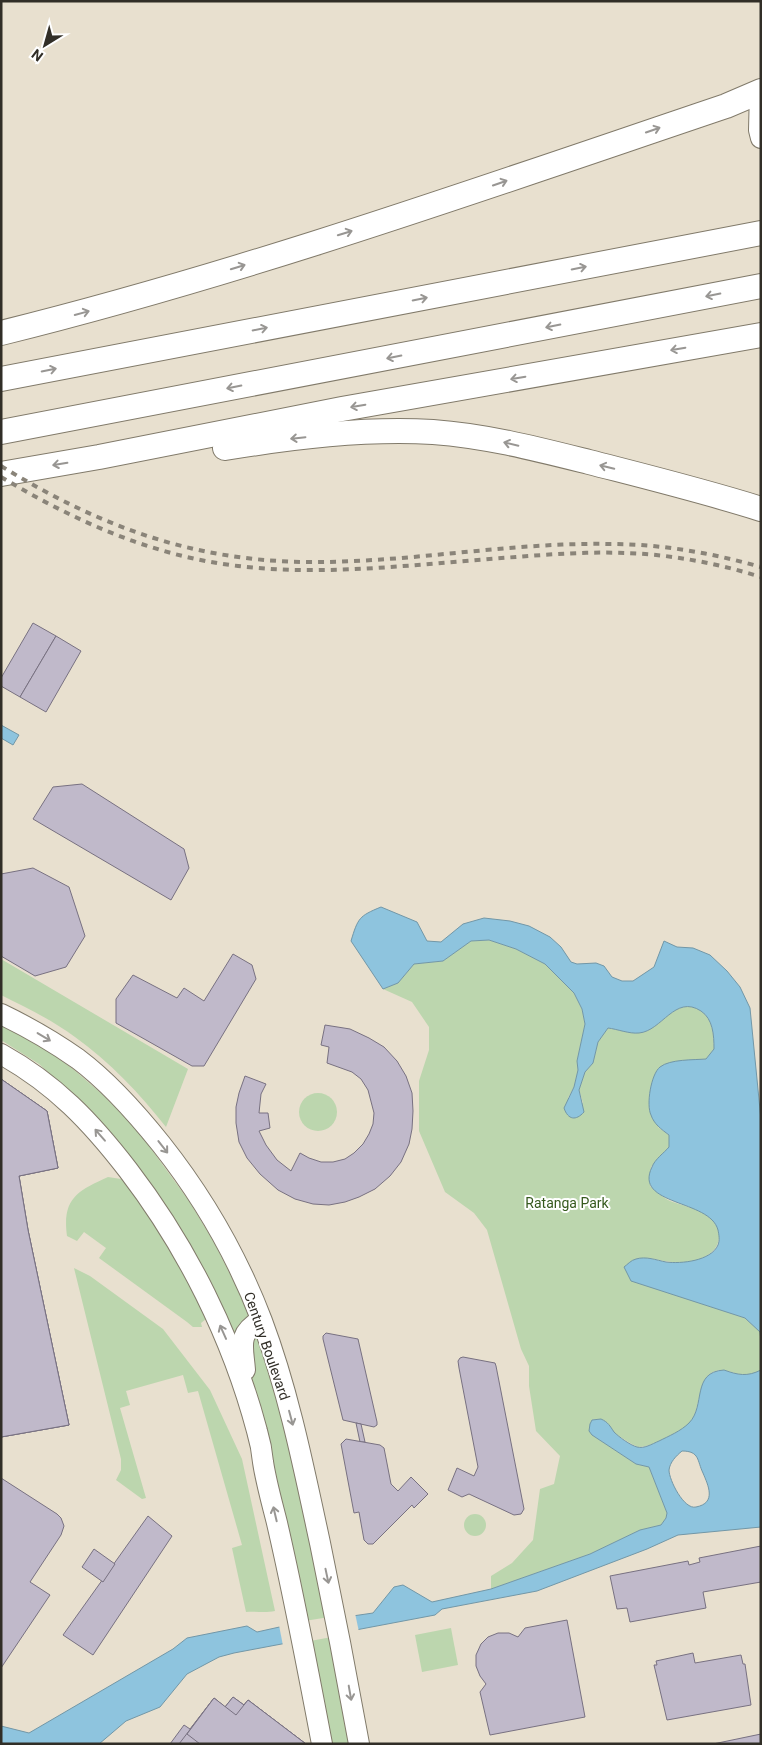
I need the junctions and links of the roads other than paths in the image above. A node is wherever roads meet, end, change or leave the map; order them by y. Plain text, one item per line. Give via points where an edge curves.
1 (760, 91) edge
2 (738, 101) junction
3 (760, 134) edge
4 (761, 233) edge
5 (761, 286) edge
6 (1, 333) edge
7 (761, 335) edge
8 (1, 379) edge
9 (1, 432) edge
10 (99, 457) junction
11 (1, 474) edge
12 (701, 490) junction
13 (761, 500) edge
14 (761, 509) edge
15 (1, 1014) edge
16 (1, 1054) edge
17 (261, 1320) junction
18 (257, 1431) junction
19 (322, 1744) edge
20 (359, 1744) edge

1 - 2 highway
1 - 3 main road
2 - 3 main road
6 -> 2 highway via 140,297 423,209
8 -> 4 highway
5 -> 9 highway
7 -> 10 highway via 342,409
10 -> 11 highway
12 -> 10 highway via 484,437 431,432 340,434 254,443 144,461
12 - 13 highway
12 - 14 highway
15 -> 17 main road, Century Boulevard via 79,1060 140,1118 198,1196 238,1269
18 -> 16 main road via 219,1323 162,1218 84,1116 33,1073
17 - 18 main road via 248,1327 242,1340 245,1374
17 -> 20 main road, Century Boulevard via 309,1489
19 -> 18 main road via 306,1653

